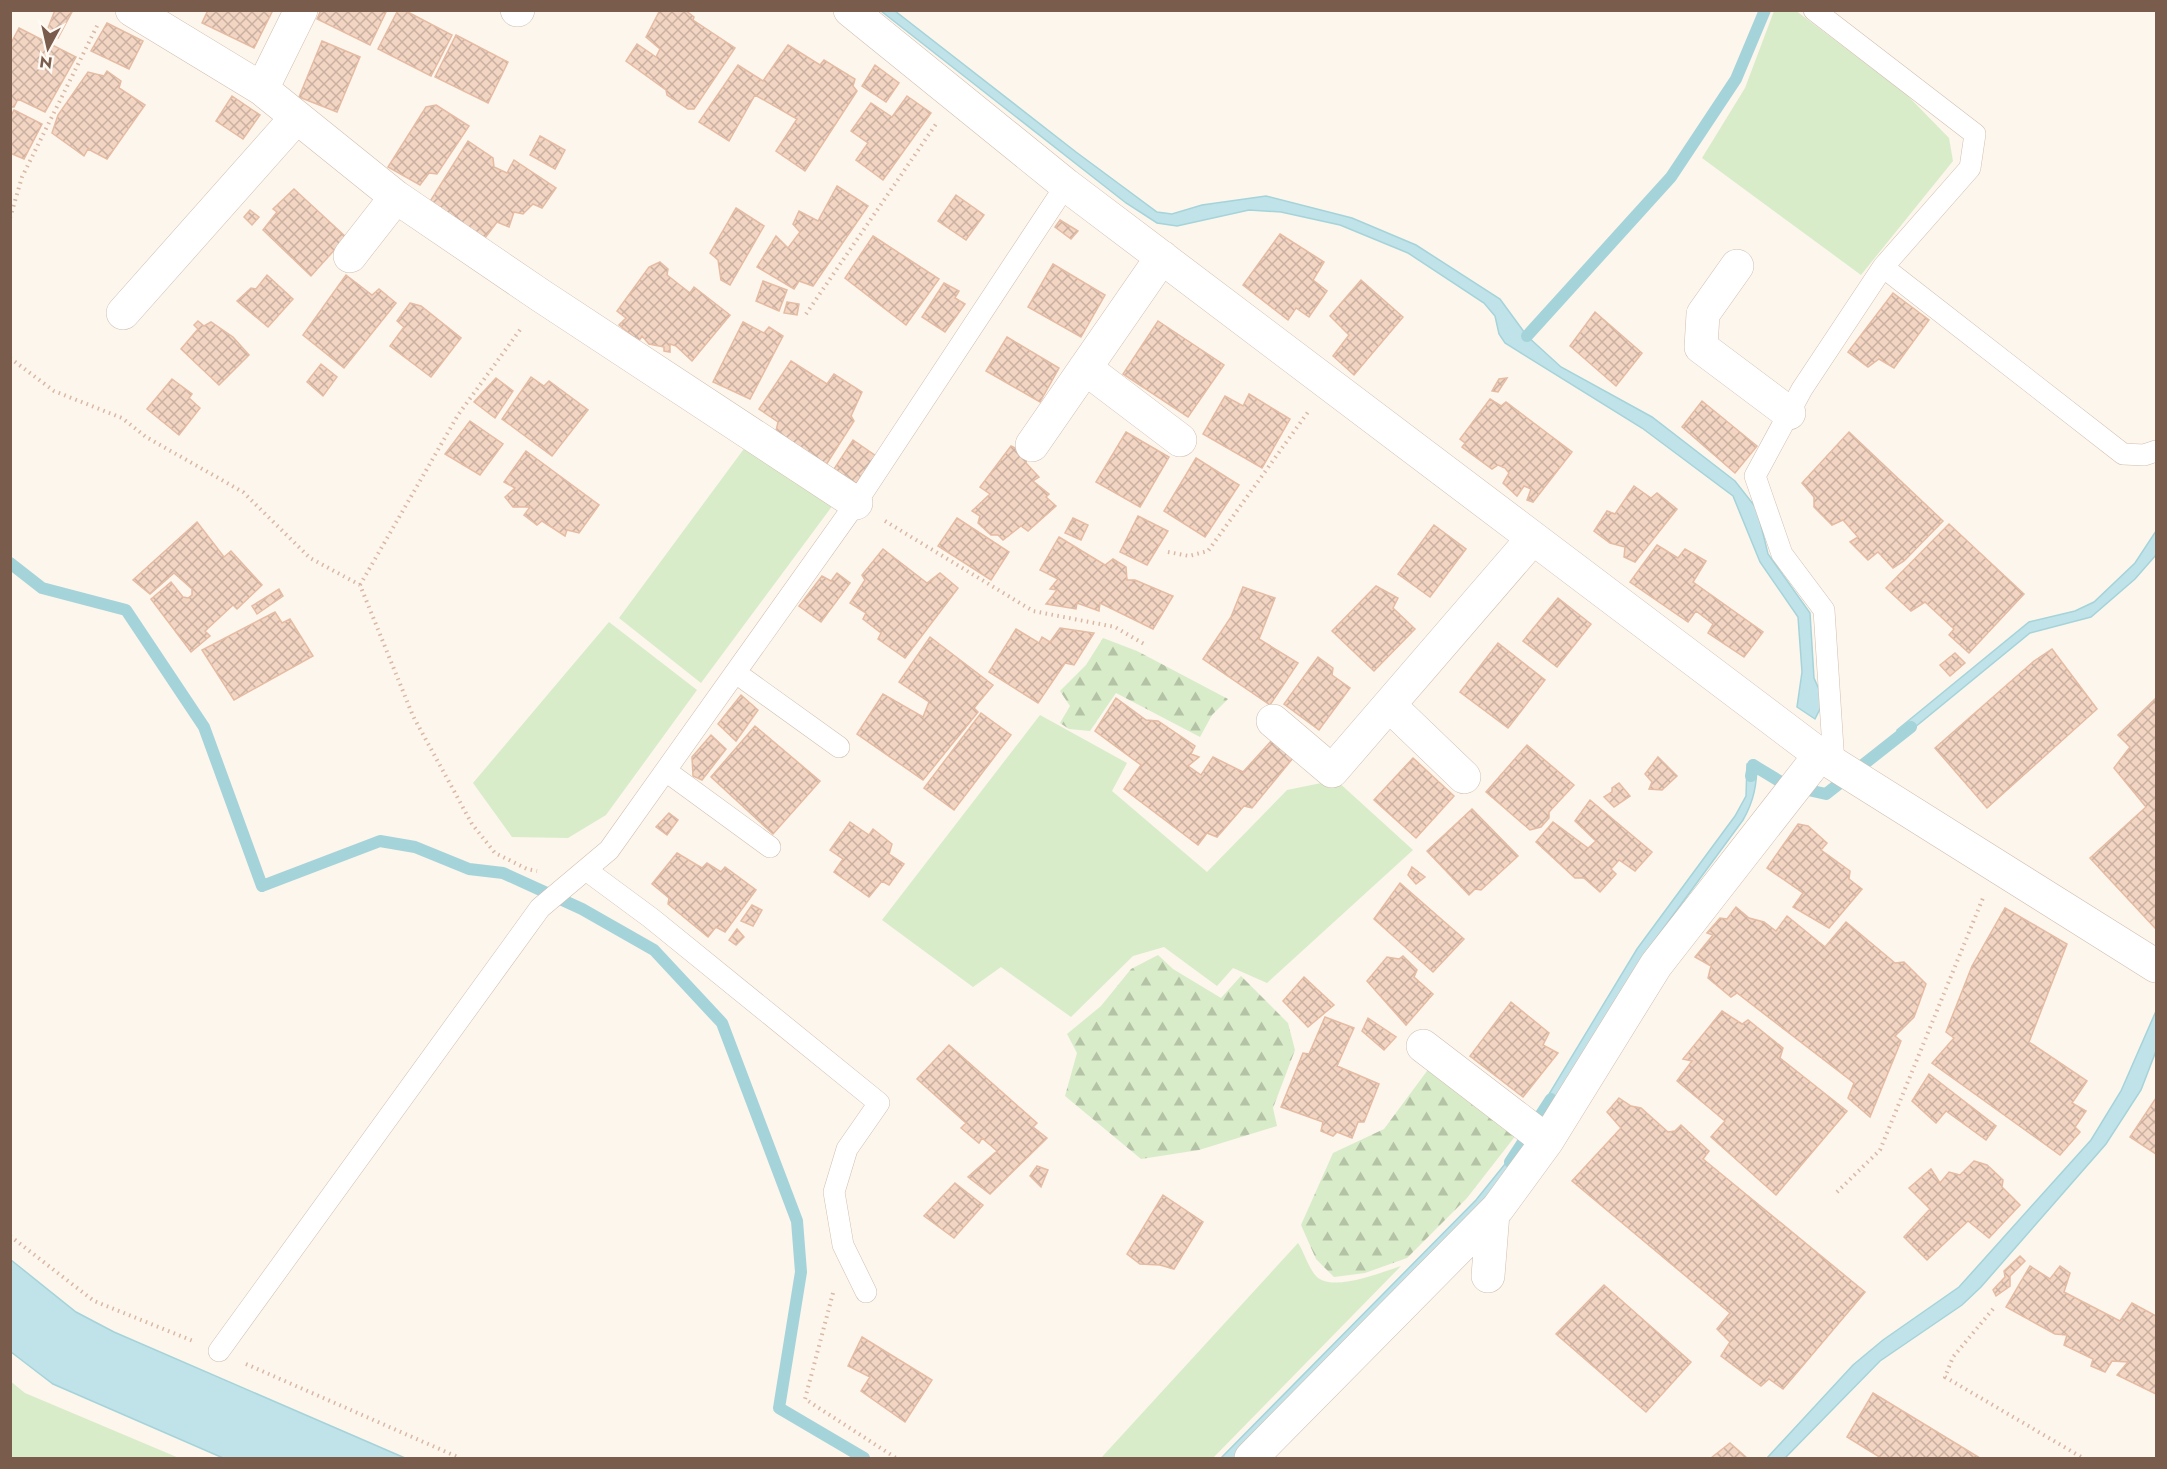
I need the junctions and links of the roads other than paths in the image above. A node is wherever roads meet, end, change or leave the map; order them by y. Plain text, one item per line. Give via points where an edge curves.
1 (132, 10) edge
2 (300, 10) edge
3 (1814, 10) edge
4 (855, 12) edge
5 (262, 89) junction
6 (296, 118) junction
7 (1066, 185) junction
8 (396, 197) junction
9 (350, 256) dead end
10 (1162, 257) junction
11 (1737, 266) dead end
12 (1883, 267) junction
13 (123, 313) dead end
14 (1085, 368) junction
15 (1789, 414) junction
16 (1180, 440) dead end
17 (1032, 445) dead end
18 (2157, 451) edge
19 (856, 503) junction
20 (1533, 538) junction
21 (736, 672) junction
22 (1389, 705) junction
23 (1273, 721) dead end
24 (839, 747) dead end
25 (1827, 759) junction
26 (666, 771) junction
27 (1464, 777) dead end
28 (770, 847) dead end
29 (581, 874) junction
30 (2157, 966) edge
31 (1424, 1046) dead end
32 (1547, 1141) junction
33 (1493, 1212) junction
34 (1488, 1276) dead end
35 (866, 1292) dead end
36 (219, 1351) road end
37 (1251, 1458) edge

1 - 5 street
2 - 5 street
3 - 12 lane via 1975,134 1970,168
4 - 7 street
5 - 6 street
6 - 8 street
6 - 13 street
7 - 10 street
7 - 19 lane
8 - 9 street
8 - 19 street
10 - 14 street
10 - 20 street
11 - 15 street via 1703,314 1701,347
12 - 15 lane
12 - 18 lane via 2123,454
14 - 16 street
14 - 17 street
15 - 25 lane via 1755,476 1782,554 1824,610
19 - 21 lane
20 - 22 street
20 - 25 street
21 - 24 lane
21 - 26 lane
22 - 23 street via 1332,771
22 - 27 street
25 - 30 street
25 - 32 street via 1656,965
26 - 28 lane
26 - 29 lane via 609,850
29 - 35 lane via 651,918 879,1103 847,1149 834,1192 843,1245
29 - 36 lane via 540,908
31 - 32 street
32 - 33 street
33 - 34 street
33 - 37 street

